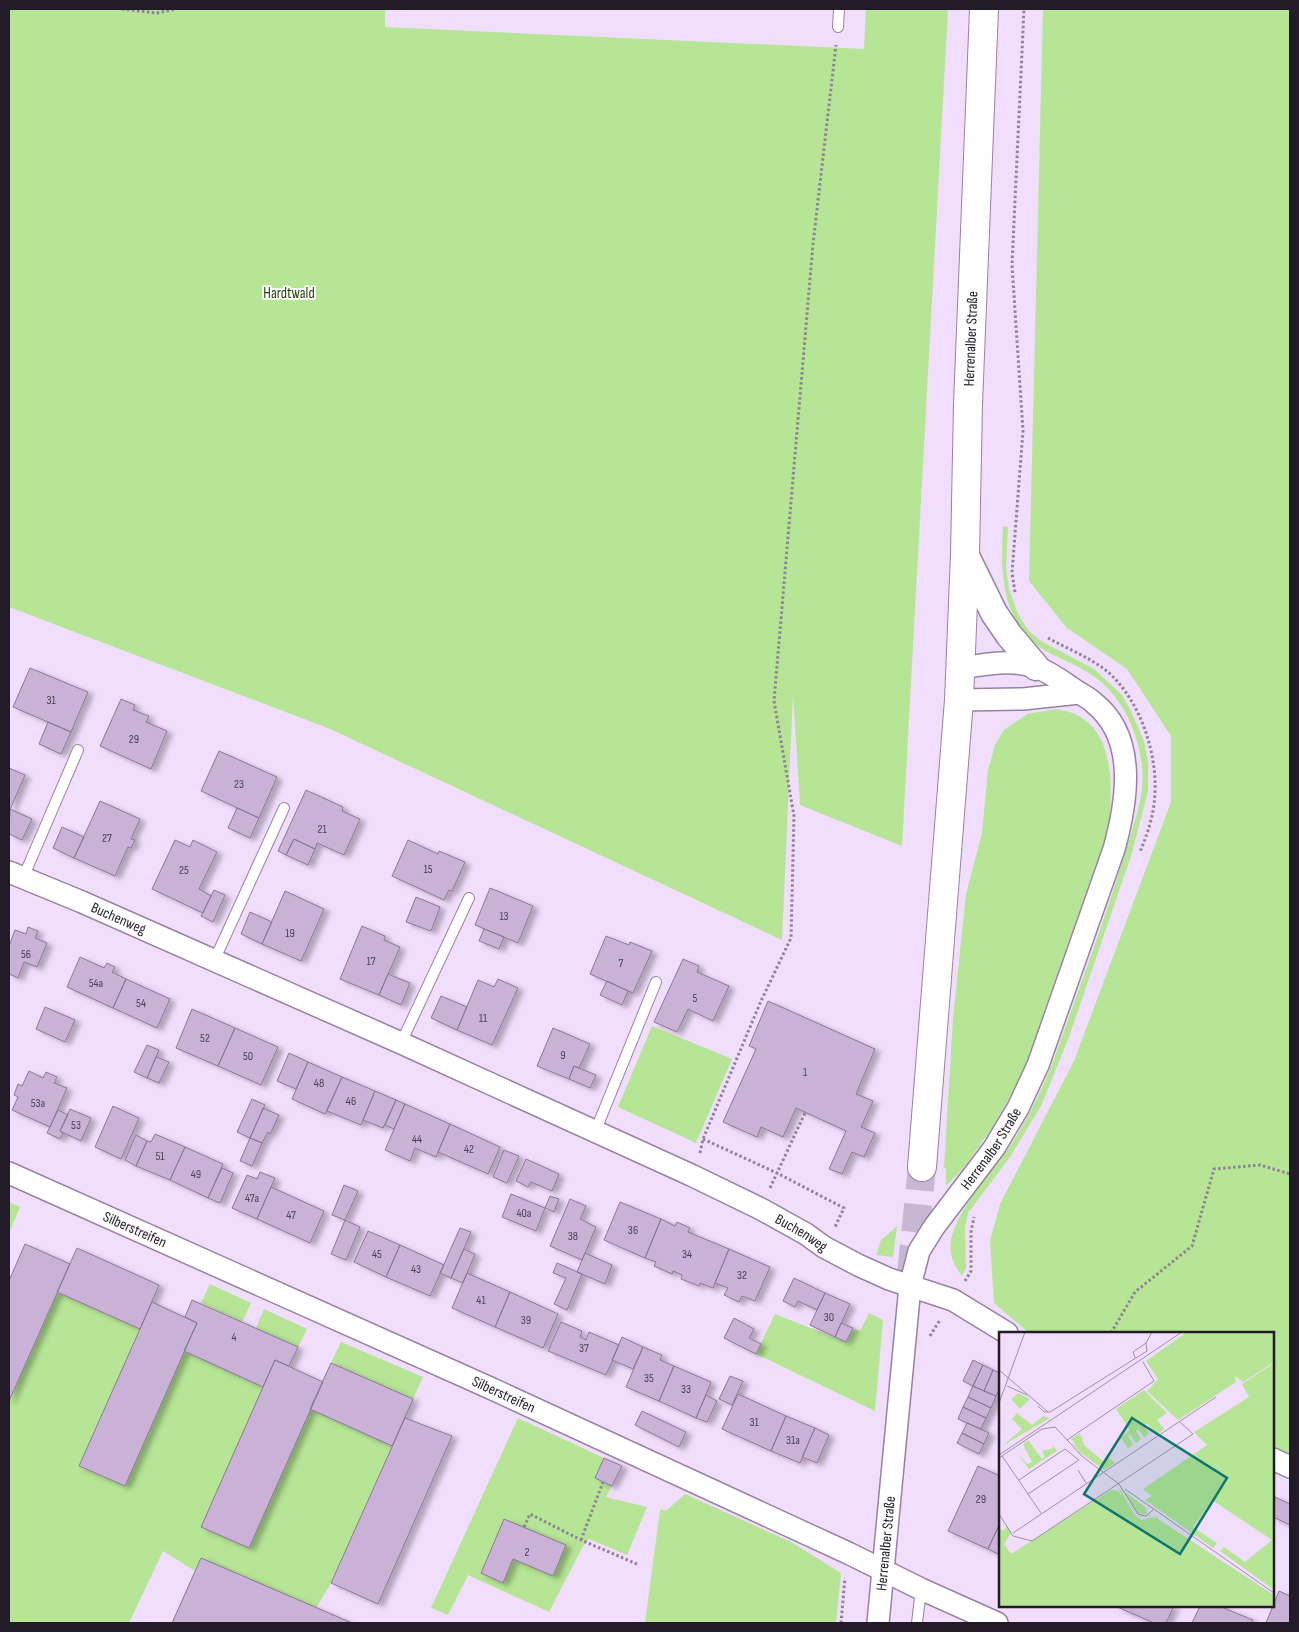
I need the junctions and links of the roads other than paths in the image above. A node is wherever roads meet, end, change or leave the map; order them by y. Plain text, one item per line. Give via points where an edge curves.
1 (839, 9) edge
2 (984, 9) edge
3 (838, 27) road end
4 (966, 554) junction
5 (1036, 667) junction
6 (961, 668) junction
7 (1080, 693) junction
8 (959, 700) junction
9 (78, 750) dead end
10 (284, 808) dead end
11 (16, 875) edge
12 (469, 898) dead end
13 (214, 961) junction
14 (656, 982) dead end
15 (401, 1043) junction
16 (595, 1132) junction
17 (922, 1167) tunnel mouth
18 (9, 1173) edge
19 (910, 1286) junction
20 (1005, 1332) edge
21 (1274, 1459) edge
22 (1290, 1467) edge
23 (883, 1571) junction
24 (921, 1589) junction
25 (878, 1623) edge
26 (918, 1623) edge
27 (997, 1623) edge

1 - 3 lane
2 - 4 main road, Herrenalber Straße via 968,404
4 - 5 street via 994,613
4 - 6 main road, Herrenalber Straße
5 - 6 street, Herrenalber Straße via 1007,663
5 - 7 street, Herrenalber Straße
6 - 8 main road, Herrenalber Straße
7 - 8 street via 1023,699
7 - 19 street, Herrenalber Straße via 1107,717 1122,750 1126,789 1114,849 1038,1064 1022,1099 994,1148 919,1251
8 - 17 main road, Herrenalber Straße
9 - 11 lane, Buchenweg
10 - 13 lane
11 - 13 street, Buchenweg
12 - 15 lane
13 - 15 street, Buchenweg
14 - 16 lane
15 - 16 street, Buchenweg
16 - 19 street, Buchenweg via 761,1209 824,1247
18 - 23 street, Silberstreifen via 488,1386
19 - 20 street, Buchenweg via 954,1300
19 - 23 street, Herrenalber Straße
21 - 22 street
23 - 24 street, Silberstreifen
23 - 25 street, Herrenalber Straße
24 - 26 lane
24 - 27 street, Silberstreifen

